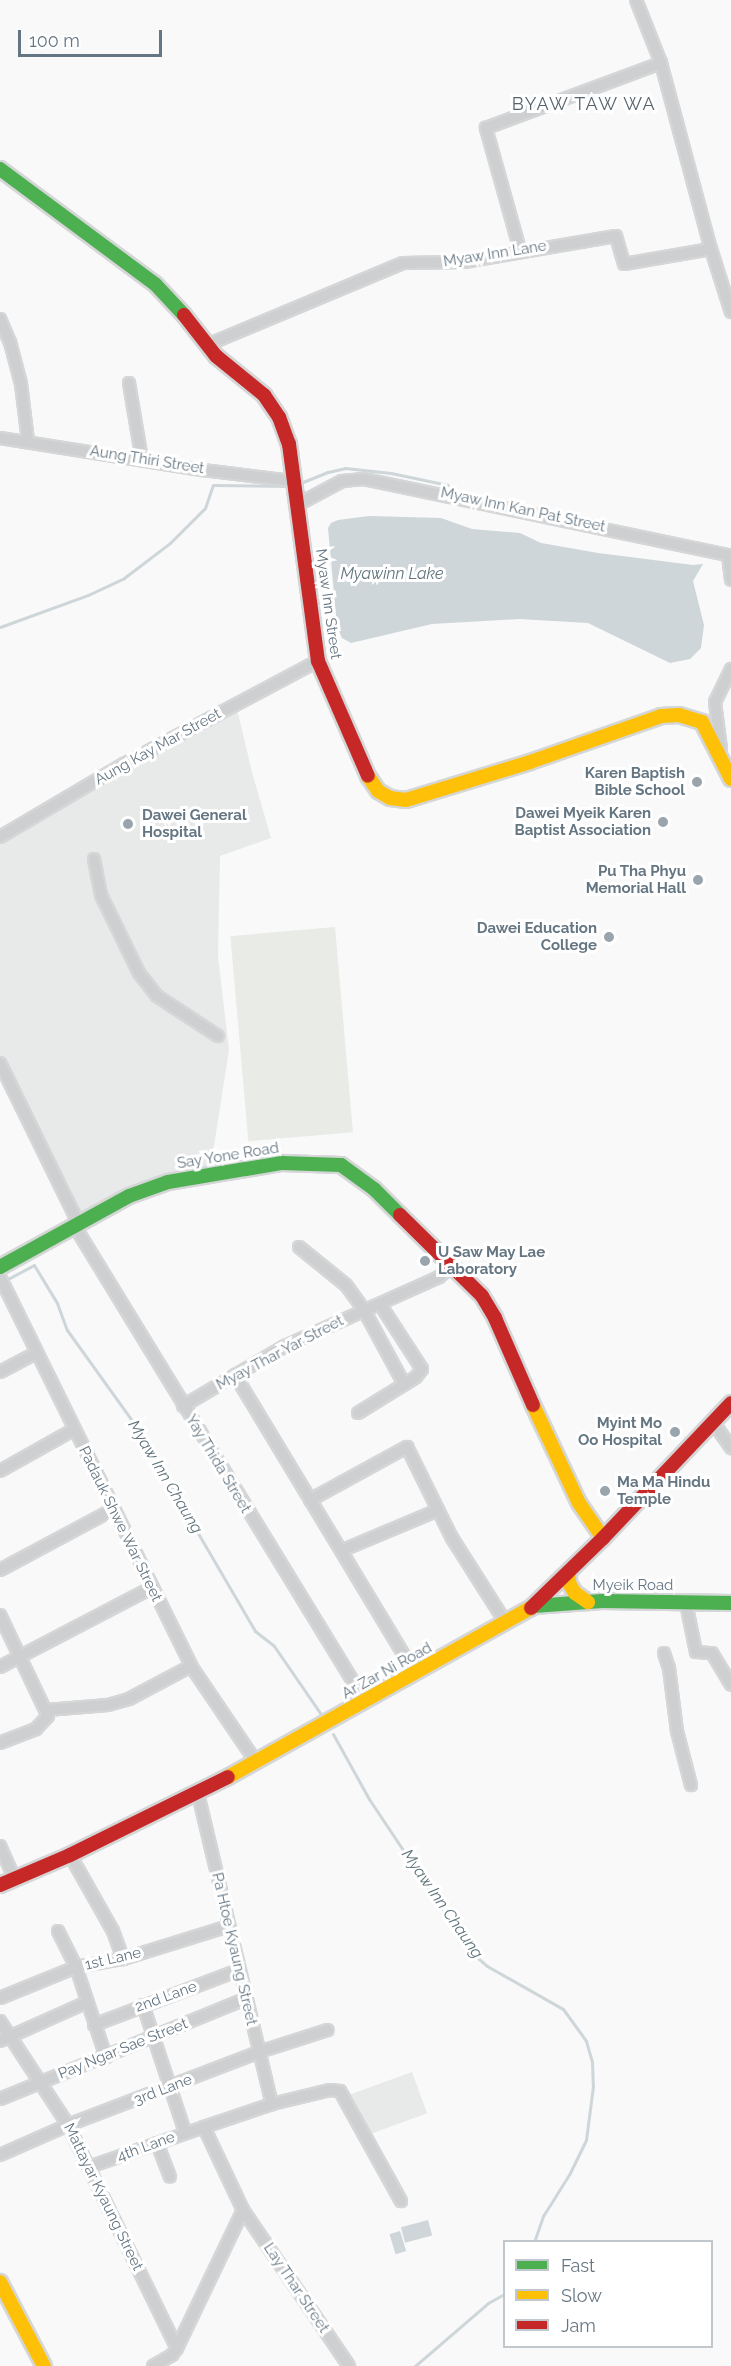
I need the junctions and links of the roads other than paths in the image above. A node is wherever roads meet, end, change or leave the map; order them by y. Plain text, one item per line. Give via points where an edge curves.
1 (636, 0) edge
2 (661, 63) junction
3 (0, 169) edge
4 (711, 249) junction
5 (520, 250) junction
6 (731, 312) edge
7 (0, 319) edge
8 (207, 345) junction
9 (129, 384) dead end
10 (0, 438) edge
11 (28, 441) junction
12 (142, 460) junction
13 (293, 481) junction
14 (297, 505) junction
15 (731, 580) edge
16 (318, 661) junction
17 (731, 669) edge
18 (722, 755) junction
19 (731, 779) edge
20 (0, 837) edge
21 (94, 859) dead end
22 (219, 1036) dead end
23 (0, 1063) edge
24 (74, 1225) junction
25 (299, 1247) dead end
26 (453, 1265) junction
27 (0, 1267) edge
28 (0, 1277) edge
29 (380, 1304) junction
30 (364, 1310) junction
31 (36, 1353) junction
32 (0, 1372) edge
33 (235, 1375) junction
34 (404, 1384) junction
35 (731, 1403) edge
36 (183, 1406) junction
37 (358, 1413) dead end
38 (713, 1422) junction
39 (73, 1430) junction
40 (731, 1448) edge
41 (0, 1471) edge
42 (310, 1500) junction
43 (114, 1509) junction
44 (438, 1510) junction
45 (603, 1538) junction
46 (343, 1550) junction
47 (0, 1570) edge
48 (568, 1573) junction
49 (151, 1588) junction
50 (588, 1602) junction
51 (686, 1603) junction
52 (731, 1604) edge
53 (534, 1606) junction
54 (0, 1615) edge
55 (506, 1623) junction
56 (664, 1653) dead end
57 (20, 1656) junction
58 (191, 1666) junction
59 (0, 1667) edge
60 (416, 1673) junction
61 (731, 1685) edge
62 (365, 1701) junction
63 (47, 1710) junction
64 (0, 1743) edge
65 (255, 1762) junction
66 (691, 1785) dead end
67 (198, 1794) junction
68 (0, 1846) edge
69 (70, 1855) junction
70 (14, 1878) junction
71 (0, 1885) edge
72 (229, 1926) junction
73 (58, 1931) dead end
74 (123, 1959) junction
75 (76, 1967) junction
76 (239, 1970) junction
77 (0, 1998) edge
78 (245, 1999) junction
79 (87, 2002) junction
80 (143, 2005) junction
81 (0, 2021) edge
82 (94, 2025) junction
83 (328, 2030) dead end
84 (153, 2038) junction
85 (5, 2039) edge
86 (259, 2052) junction
87 (106, 2057) junction
88 (39, 2083) junction
89 (170, 2088) junction
90 (0, 2099) edge
91 (272, 2104) junction
92 (68, 2125) junction
93 (204, 2127) junction
94 (185, 2132) junction
95 (157, 2143) junction
96 (0, 2155) edge
97 (89, 2168) junction
98 (170, 2177) dead end
99 (400, 2201) dead end
100 (243, 2210) junction
101 (0, 2282) edge
102 (177, 2348) junction
103 (44, 2366) edge
104 (153, 2366) edge
105 (349, 2366) edge

1 - 2 street
2 - 4 street
2 - 5 street via 486,128
3 - 8 main road, Myaw Inn Street via 156,285
4 - 5 street, Myaw Inn Lane via 624,264 616,236
4 - 6 street
5 - 8 street, Myaw Inn Lane via 464,262 403,263
7 - 11 street via 21,384
8 - 13 main road, Myaw Inn Street via 271,404 289,444
9 - 12 street
10 - 11 street, Aung Thiri Street
11 - 12 street, Aung Thiri Street
12 - 13 street, Aung Thiri Street
13 - 14 main road, Myaw Inn Street
14 - 15 street, Myaw Inn Kan Pat Street via 342,481 363,479 404,486 728,555
14 - 16 main road, Myaw Inn Street
16 - 18 main road, Myaw Inn Street via 362,768 378,791 390,798 406,800 661,716 679,715 702,722
16 - 20 street, Aung Kay Mar Street via 124,764
17 - 18 street via 716,702
18 - 19 main road, Myaw Inn Street
21 - 22 street via 101,895 139,973 158,996
23 - 24 street via 75,1216
24 - 26 main road, Say Yone Road via 129,1196 168,1182 282,1163 341,1165 374,1189
24 - 27 main road, Say Yone Road
24 - 36 street, Yay Thida Street
25 - 30 street via 346,1285
26 - 29 street, Myay Thar Yar Street via 439,1277
26 - 45 main road, Say Yone Road via 482,1296 495,1318 556,1458
28 - 31 street, Padauk Shwe War Street
29 - 30 street, Myay Thar Yar Street
29 - 34 street via 422,1369
30 - 33 street, Myay Thar Yar Street
30 - 34 street
31 - 32 street
31 - 39 street, Padauk Shwe War Street
33 - 36 street, Myay Thar Yar Street
33 - 42 street
34 - 37 street
35 - 38 main road, Ar Zar Ni Road
36 - 62 street, Yay Thida Street
38 - 40 street
38 - 45 main road, Ar Zar Ni Road
39 - 41 street
39 - 43 street, Padauk Shwe War Street
42 - 44 street via 407,1447
42 - 46 street
43 - 47 street
43 - 49 street, Padauk Shwe War Street
44 - 46 street
44 - 55 street
45 - 48 main road, Ar Zar Ni Road
46 - 60 street
48 - 50 main road via 575,1593
48 - 53 main road, Ar Zar Ni Road
49 - 57 street
49 - 58 street, Padauk Shwe War Street
50 - 51 main road, Myeik Road
50 - 53 main road, Myeik Road
51 - 52 main road, Myeik Road
51 - 61 street via 696,1652 712,1653
53 - 55 main road, Ar Zar Ni Road
54 - 57 street
55 - 60 main road, Ar Zar Ni Road
56 - 66 street via 676,1731
57 - 59 street
57 - 63 street
58 - 63 street via 129,1699 108,1705
58 - 65 street, Padauk Shwe War Street
60 - 62 main road, Ar Zar Ni Road
62 - 65 main road, Ar Zar Ni Road
63 - 64 street via 47,1719 36,1729
65 - 67 main road, Ar Zar Ni Road
67 - 69 main road, Ar Zar Ni Road
67 - 72 street, Pa Htoe Kyaung Street
68 - 70 street
69 - 70 main road, Ar Zar Ni Road
69 - 74 street via 113,1931
70 - 71 main road, Ar Zar Ni Road
72 - 74 street, 1st Lane
72 - 76 street, Pa Htoe Kyaung Street
73 - 75 street
74 - 75 street, 1st Lane
75 - 77 street, 1st Lane
75 - 79 street
76 - 78 street, Pa Htoe Kyaung Street
76 - 80 street, 2nd Lane
78 - 84 street, Pay Ngar Sae Street
78 - 86 street, Pa Htoe Kyaung Street
79 - 82 street
79 - 85 street
80 - 82 street, 2nd Lane
80 - 84 street
81 - 85 street, Mattayar Kyaung Street
82 - 87 street
83 - 86 street, 3rd Lane
84 - 87 street, Pay Ngar Sae Street
84 - 89 street
85 - 88 street, Mattayar Kyaung Street
86 - 89 street, 3rd Lane
86 - 91 street, Pa Htoe Kyaung Street
87 - 88 street, Pay Ngar Sae Street
88 - 90 street, Pay Ngar Sae Street
88 - 92 street, Mattayar Kyaung Street
89 - 92 street, 3rd Lane
89 - 94 street
91 - 93 street
91 - 99 street via 340,2091
92 - 96 street, 3rd Lane
92 - 97 street, Mattayar Kyaung Street
93 - 94 street, 4th Lane
93 - 100 street
94 - 95 street, 4th Lane
95 - 97 street, 4th Lane
95 - 98 street
97 - 102 street, Mattayar Kyaung Street
100 - 102 street
100 - 105 street, Lay Thar Street
101 - 103 main road
102 - 104 street

